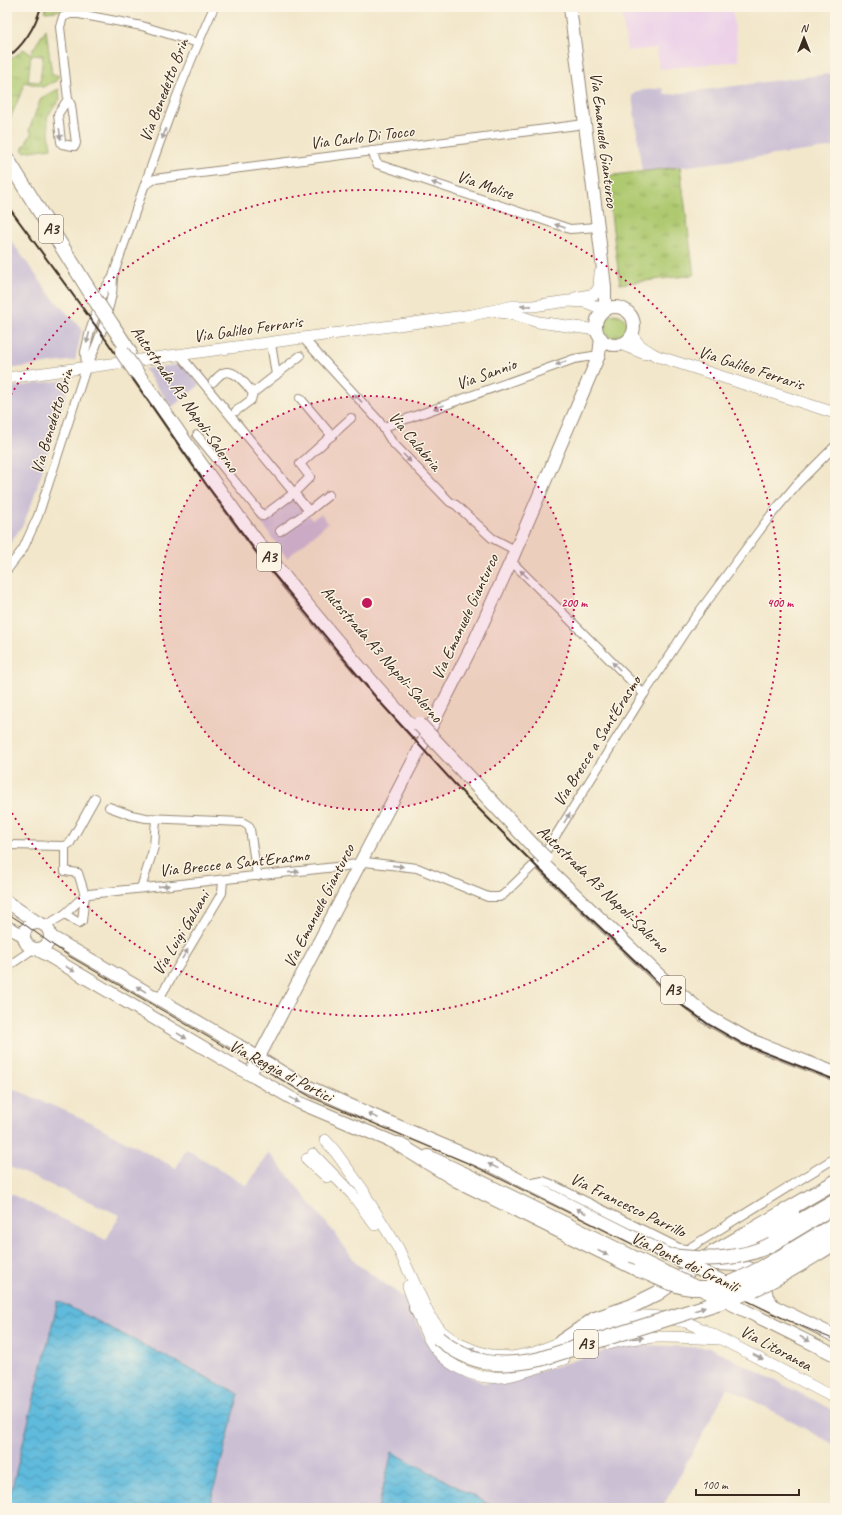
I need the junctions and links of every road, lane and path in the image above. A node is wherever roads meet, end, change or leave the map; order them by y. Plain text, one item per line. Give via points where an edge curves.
1 (214, 7) edge
2 (570, 7) edge
3 (198, 43) junction
4 (68, 99) junction
5 (585, 124) junction
6 (372, 151) junction
7 (7, 159) edge
8 (7, 175) edge
9 (145, 185) junction
10 (598, 227) junction
11 (601, 254) junction
12 (604, 277) junction
13 (568, 300) junction
14 (93, 303) junction
15 (551, 303) junction
16 (622, 309) junction
17 (605, 310) junction
18 (493, 311) junction
19 (556, 324) junction
20 (633, 333) junction
21 (303, 338) junction
22 (607, 339) junction
23 (271, 343) junction
24 (180, 355) junction
25 (599, 355) junction
26 (300, 356) dead end
27 (657, 356) junction
28 (86, 368) junction
29 (276, 375) junction
30 (7, 378) edge
31 (213, 382) dead end
32 (253, 393) junction
33 (300, 398) dead end
34 (236, 411) dead end
35 (835, 412) edge
36 (351, 418) dead end
37 (384, 427) junction
38 (197, 435) dead end
39 (332, 436) junction
40 (835, 446) edge
41 (294, 493) junction
42 (329, 495) dead end
43 (309, 511) junction
44 (280, 531) dead end
45 (513, 556) junction
46 (7, 570) edge
47 (644, 694) junction
48 (95, 798) dead end
49 (109, 807) dead end
50 (156, 819) junction
51 (7, 845) edge
52 (65, 846) junction
53 (540, 857) junction
54 (360, 863) junction
55 (257, 876) junction
56 (223, 880) junction
57 (141, 888) junction
58 (85, 895) junction
59 (7, 902) edge
60 (65, 914) junction
61 (7, 927) edge
62 (44, 928) junction
63 (23, 935) junction
64 (35, 949) junction
65 (7, 967) edge
66 (158, 1000) junction
67 (259, 1058) junction
68 (835, 1067) edge
69 (250, 1074) junction
70 (835, 1074) edge
71 (398, 1144) junction
72 (835, 1158) edge
73 (336, 1169) junction
74 (835, 1182) edge
75 (528, 1184) junction
76 (835, 1188) edge
77 (835, 1198) edge
78 (520, 1200) joint
79 (366, 1205) junction
80 (835, 1206) edge
81 (835, 1223) edge
82 (835, 1232) edge
83 (835, 1243) edge
84 (713, 1253) junction
85 (671, 1256) junction
86 (728, 1258) junction
87 (696, 1266) junction
88 (638, 1270) junction
89 (764, 1282) junction
90 (751, 1289) junction
91 (736, 1297) junction
92 (773, 1305) junction
93 (416, 1308) junction
94 (627, 1320) junction
95 (597, 1324) junction
96 (835, 1336) edge
97 (723, 1339) junction
98 (561, 1342) joint
99 (604, 1345) junction
100 (835, 1355) edge
101 (835, 1398) edge

1 - 3 street, Via Benedetto Brin
2 - 5 main road, Via Emanuele Gianturco
3 - 4 street via 142,26 79,14 66,15 61,20 60,27
3 -> 9 street, Via Benedetto Brin
4 -> 4 street via 58,114 61,142 75,146 71,105
5 - 6 street, Via Carlo Di Tocco
5 - 10 main road, Via Emanuele Gianturco
6 - 9 street, Via Carlo Di Tocco via 155,179
10 -> 6 street, Via Molise via 570,229 540,219 377,164
7 - 14 highway, Autostrada A3 Napoli-Salerno / A3
8 - 14 highway, Autostrada A3 Napoli-Salerno / A3
9 - 28 street, Via Benedetto Brin via 113,276 104,290 90,330 85,352
10 - 11 main road, Via Emanuele Gianturco
11 - 12 main road, Via Emanuele Gianturco
11 - 13 main road via 597,291 592,295
12 - 16 main road, Via Emanuele Gianturco
12 - 17 main road, Via Emanuele Gianturco
13 - 15 main road, Via Galileo Ferraris
13 - 17 main road, Via Galileo Ferraris via 580,301
14 - 53 highway, Autostrada A3 Napoli-Salerno / A3, bridge via 254,538 292,587 355,664
15 -> 18 main road, Via Galileo Ferraris via 514,306
15 - 19 main road via 544,306 541,316 544,320
16 - 17 main road via 613,307
16 - 20 main road via 632,318
17 - 22 main road via 598,319
18 - 19 main road, Via Galileo Ferraris
18 - 21 main road, Via Galileo Ferraris
19 - 22 main road, Via Galileo Ferraris
20 - 22 main road via 628,340
20 - 27 main road, Via Galileo Ferraris via 637,343
21 - 23 main road, Via Galileo Ferraris
37 -> 21 street, Via Calabria
22 - 25 main road, Via Emanuele Gianturco
22 - 27 main road, Via Galileo Ferraris via 643,354
23 - 24 main road, Via Galileo Ferraris
23 - 29 street
24 - 28 main road, Via Galileo Ferraris
24 - 41 street
25 -> 37 street, Via Sannio via 574,359
25 - 45 main road, Via Emanuele Gianturco
26 - 29 street
27 - 35 main road, Via Galileo Ferraris
28 - 30 main road, Via Galileo Ferraris
28 - 46 street, Via Benedetto Brin via 38,516 25,544
29 - 32 street
31 - 32 street via 222,373 229,372 237,376
32 - 34 street via 251,400
33 - 39 street
36 - 39 street
37 -> 45 street, Via Calabria via 392,442 450,502
38 - 41 street via 263,516
39 - 41 street via 300,464 310,477
40 - 47 street, Via Brecce a Sant'Erasmo via 797,484 771,515 688,627
41 - 43 street
42 - 43 street
43 - 44 street
47 -> 45 street, Via Calabria
45 - 54 main road, Via Emanuele Gianturco via 460,669
54 -> 47 street, Via Brecce a Sant'Erasmo via 417,868 488,897 503,895 540,860
48 - 52 street via 70,843
49 - 50 street via 140,817
50 - 55 street via 246,823 250,829
50 - 57 street via 154,847
51 - 52 street
52 - 58 street via 65,871 78,873
53 - 68 highway, Autostrada A3 Napoli-Salerno / A3 via 698,1002 751,1034
53 - 70 highway, Autostrada A3 Napoli-Salerno / A3 via 666,983 707,1017 748,1040
55 -> 54 street, Via Brecce a Sant'Erasmo
54 - 67 main road, Via Emanuele Gianturco
55 - 56 street, Via Brecce a Sant'Erasmo
57 -> 56 street, Via Brecce a Sant'Erasmo
66 -> 56 street, Via Luigi Galvani via 222,893
57 - 58 street, Via Brecce a Sant'Erasmo
58 - 60 street
58 - 60 street via 81,923
59 - 62 main road, Via Reggia di Portici
60 - 62 street
61 - 63 main road
62 - 63 main road via 28,926
62 - 64 main road via 48,942 46,946
66 -> 62 main road, Via Reggia di Portici
63 - 64 main road via 26,945
64 - 65 street
64 -> 69 main road, Via Reggia di Portici
66 - 67 main road, Via Reggia di Portici
67 - 69 main road, Via Emanuele Gianturco
75 -> 67 main road, Via Reggia di Portici via 460,1151 315,1090
69 -> 71 main road, Via Reggia di Portici via 300,1103
71 - 78 main road, Via Reggia di Portici
71 -> 88 highway via 443,1173
72 - 75 street, Via Francesco Parrillo via 685,1250 551,1184 543,1181
73 - 79 main road via 352,1194
73 - 79 main road via 310,1156
73 - 79 main road via 323,1142 344,1164 363,1190
74 - 84 highway, A3
85 -> 75 main road, Via Ponte dei Granili
76 - 84 street via 756,1237 733,1248
77 - 86 street, bridge via 765,1240
78 -> 100 main road, Via Ponte dei Granili, bridge
79 - 93 main road, A3 via 397,1261
98 -> 79 main road, A3 via 533,1353 513,1357 494,1356 457,1343 442,1332 430,1316 398,1248
80 - 86 highway, bridge via 764,1248
81 - 88 highway, bridge via 753,1273 721,1286 685,1287
81 - 89 street via 811,1246 772,1270
82 - 90 street, bridge
83 - 91 highway, A3, bridge via 773,1280
84 - 87 highway, A3
85 - 86 highway, bridge
85 - 90 main road, Via Ponte dei Granili, bridge
87 - 89 main road via 740,1265 751,1268
87 - 95 highway, A3 via 658,1293
88 - 90 street, bridge via 663,1284 689,1292
89 - 92 main road via 767,1297
90 - 91 street, bridge
90 - 92 main road, Via Ponte dei Granili
93 -> 91 highway, A3, bridge via 438,1338 455,1351 480,1361 510,1364 540,1359
92 - 96 main road, Via Ponte dei Granili
93 - 99 main road via 426,1334 449,1363 469,1373 490,1378 507,1377
94 - 95 main road, Via Litoranea
94 - 97 main road, Via Litoranea via 646,1316 662,1317 686,1322
94 - 99 main road
95 - 98 highway, A3
99 -> 97 main road via 654,1337
97 -> 101 main road, Via Litoranea

